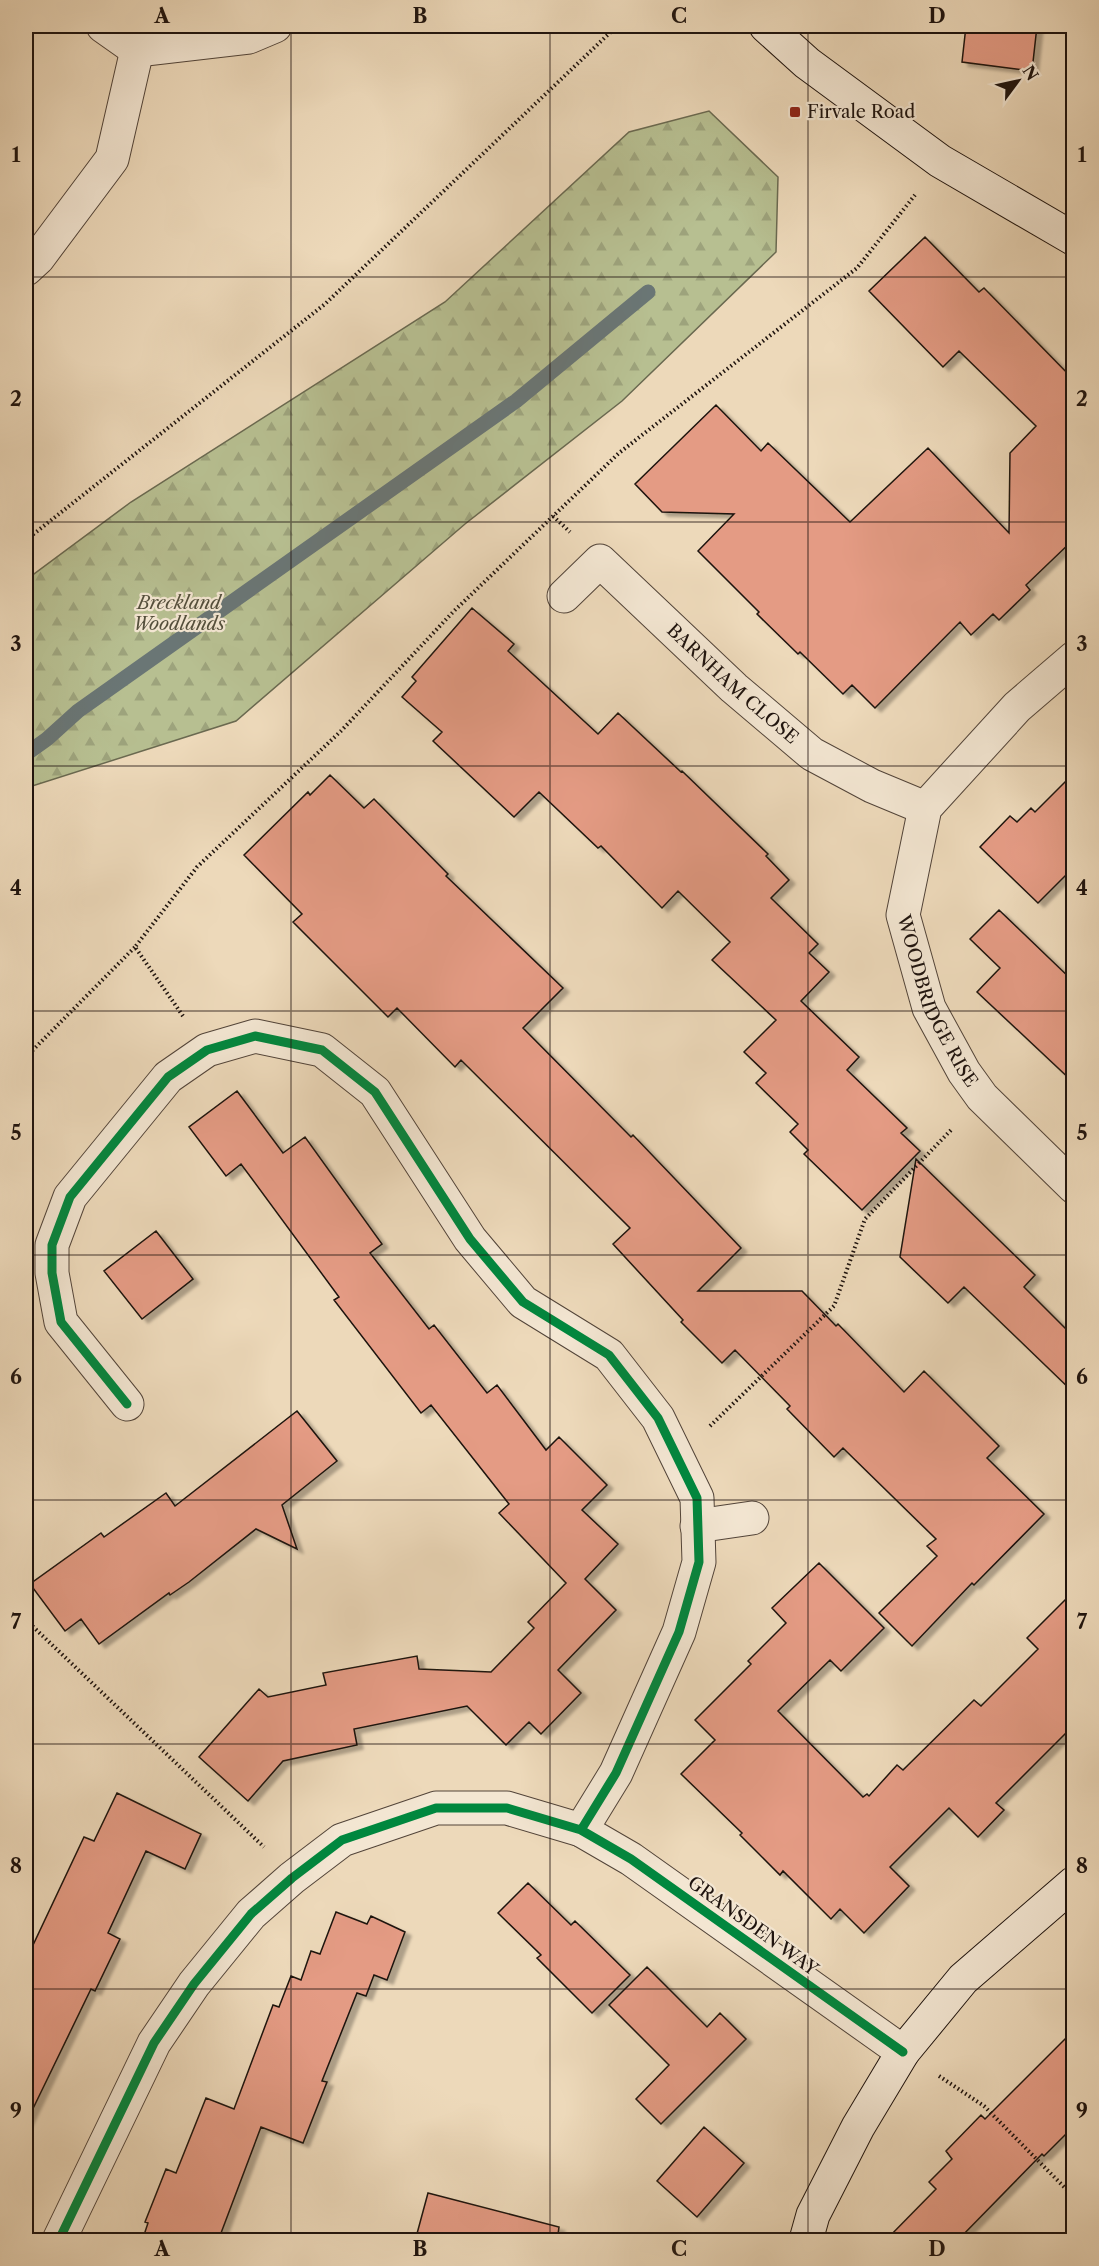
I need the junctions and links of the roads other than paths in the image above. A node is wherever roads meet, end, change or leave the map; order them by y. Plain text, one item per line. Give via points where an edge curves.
1 (103, 26) edge
2 (274, 26) edge
3 (766, 26) edge
4 (137, 50) junction
5 (1074, 239) edge
6 (26, 269) edge
7 (564, 596) dead end
8 (1074, 658) edge
9 (925, 808) junction
10 (1074, 1187) edge
11 (127, 1404) dead end
12 (752, 1518) dead end
13 (698, 1526) junction
14 (581, 1830) junction
15 (1074, 1882) edge
16 (903, 2052) junction
17 (59, 2241) edge
18 (806, 2241) edge

1 - 4 street
2 - 4 street via 249,38
3 - 5 street via 807,63 940,161
4 - 6 street via 112,159
7 - 9 street, BARNHAM CLOSE via 600,561 734,688 812,754 872,786
8 - 9 street via 1017,707
9 - 10 street, WOODBRIDGE RISE via 903,915 929,1008 982,1097
11 - 13 street via 61,1322 52,1273 52,1245 70,1197 168,1077 207,1050 255,1035 322,1050 375,1092 470,1239 523,1302 609,1355 658,1418 697,1498
12 - 13 street
13 - 14 street via 699,1562 680,1632 616,1773
14 - 16 street, GRANSDEN WAY via 631,1859
14 - 17 street, GRANSDEN WAY via 507,1808 436,1808 342,1840 292,1878 251,1914 194,1984 154,2043
15 - 16 street via 963,1979
16 - 18 street via 858,2127 813,2216

